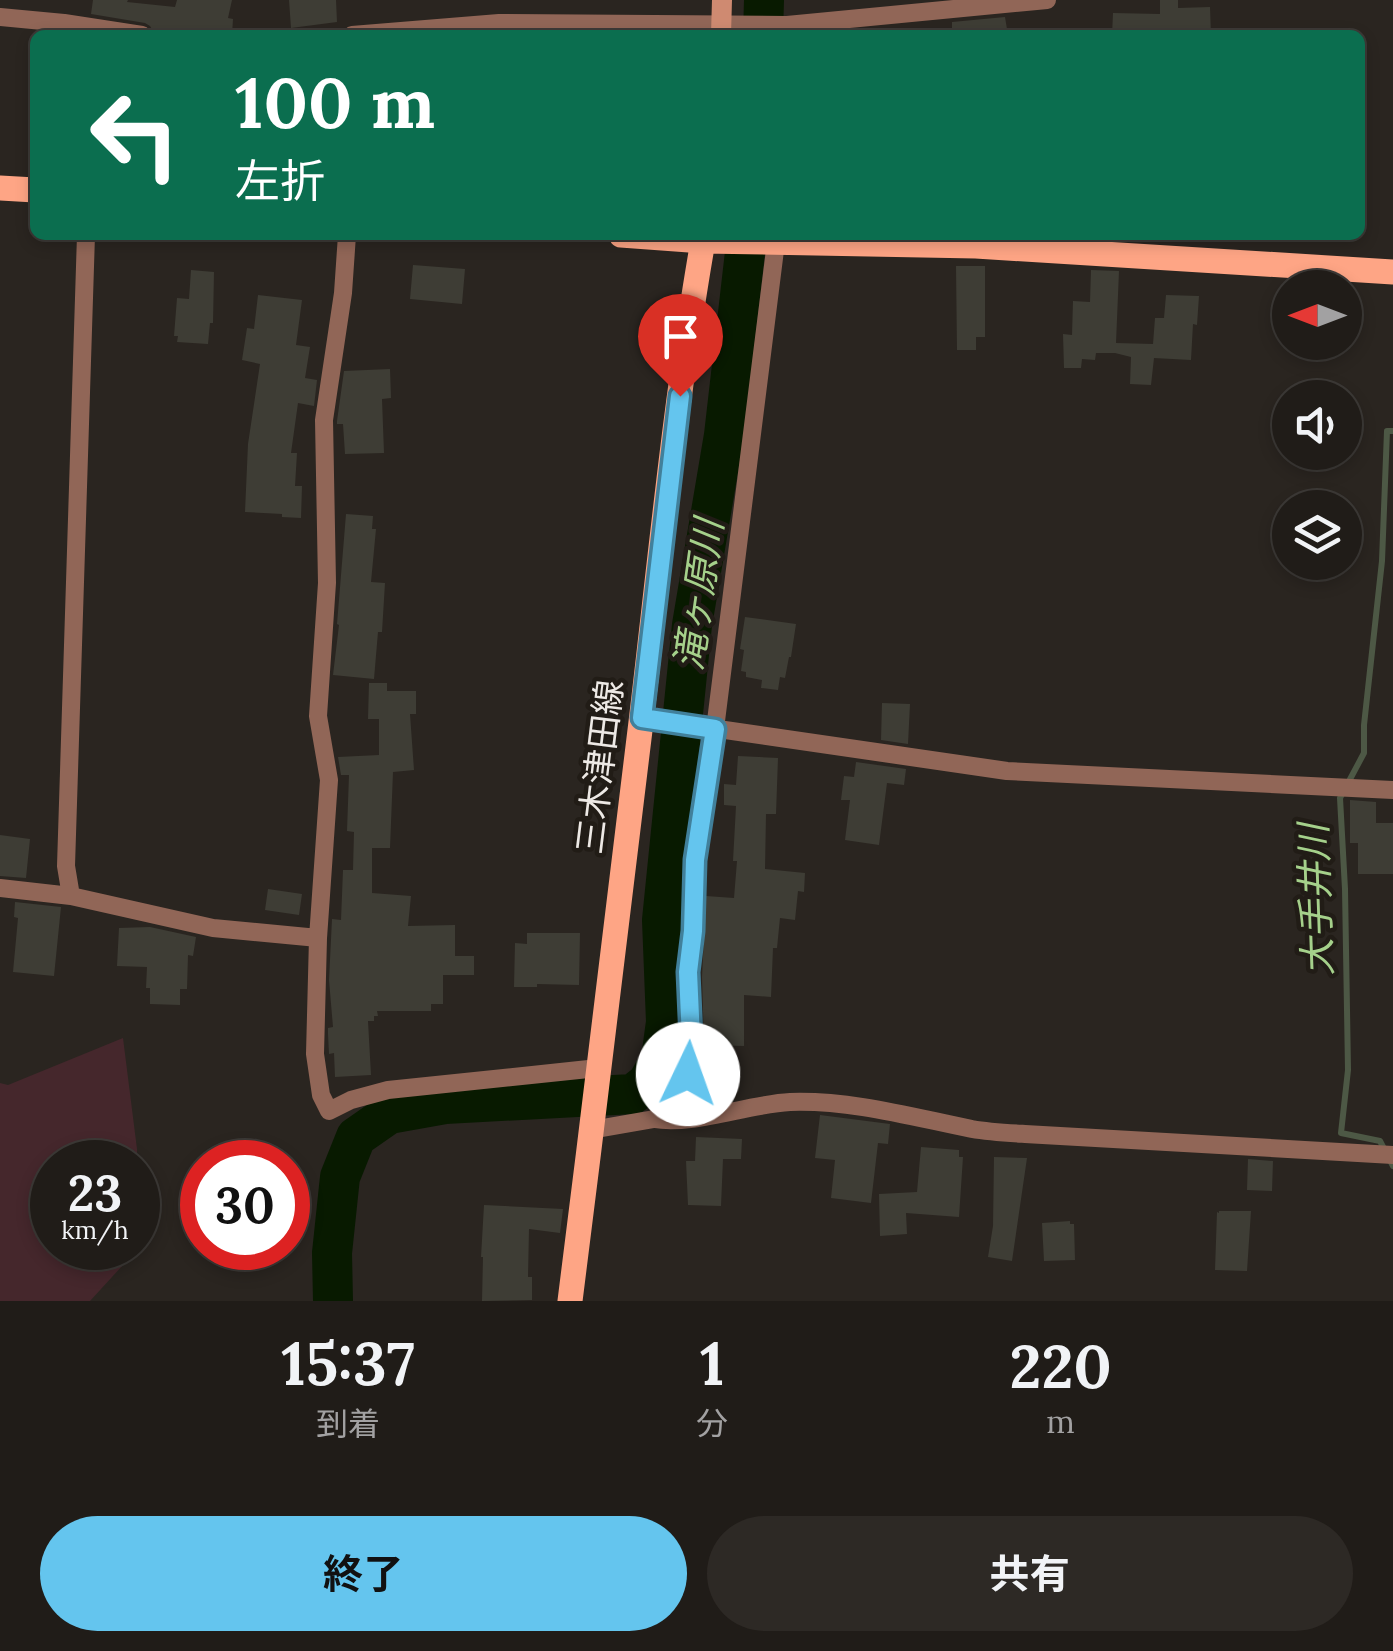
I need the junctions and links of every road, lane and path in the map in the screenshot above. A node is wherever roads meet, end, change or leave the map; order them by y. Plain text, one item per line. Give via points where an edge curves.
1 (722, 0) edge
2 (1047, 0) edge
3 (0, 16) edge
4 (112, 30) edge
5 (413, 30) edge
6 (721, 30) edge
7 (0, 188) edge
8 (30, 190) edge
9 (86, 240) edge
10 (347, 240) edge
11 (711, 240) edge
12 (731, 240) edge
13 (772, 242) junction
14 (1393, 272) edge
15 (648, 719) junction
16 (709, 728) junction
17 (1393, 790) edge
18 (0, 888) edge
19 (71, 896) junction
20 (318, 938) junction
21 (598, 1071) junction
22 (654, 1119) junction
23 (592, 1122) junction
24 (1393, 1155) edge
25 (570, 1301) edge

1 - 6 street
2 - 6 street
3 - 4 street
5 - 6 street via 499,23
7 - 8 main road
9 - 19 street via 66,866
10 - 20 street via 324,420 327,583 318,716 329,780
11 - 15 main road, 三木津田線 via 689,321
12 - 13 main road
13 - 14 main road via 976,246
13 - 16 street
15 - 16 street
15 - 21 main road, 三木津田線
16 - 17 street via 1007,771
16 - 22 street via 688,972 688,1074 672,1104
18 - 19 street
19 - 20 street via 213,928
20 - 21 street via 315,1054 330,1112 388,1090
21 - 23 main road, 三木津田線
22 - 23 street
22 - 24 street via 671,1122 792,1102 893,1110 976,1130
23 - 25 main road, 三木津田線

